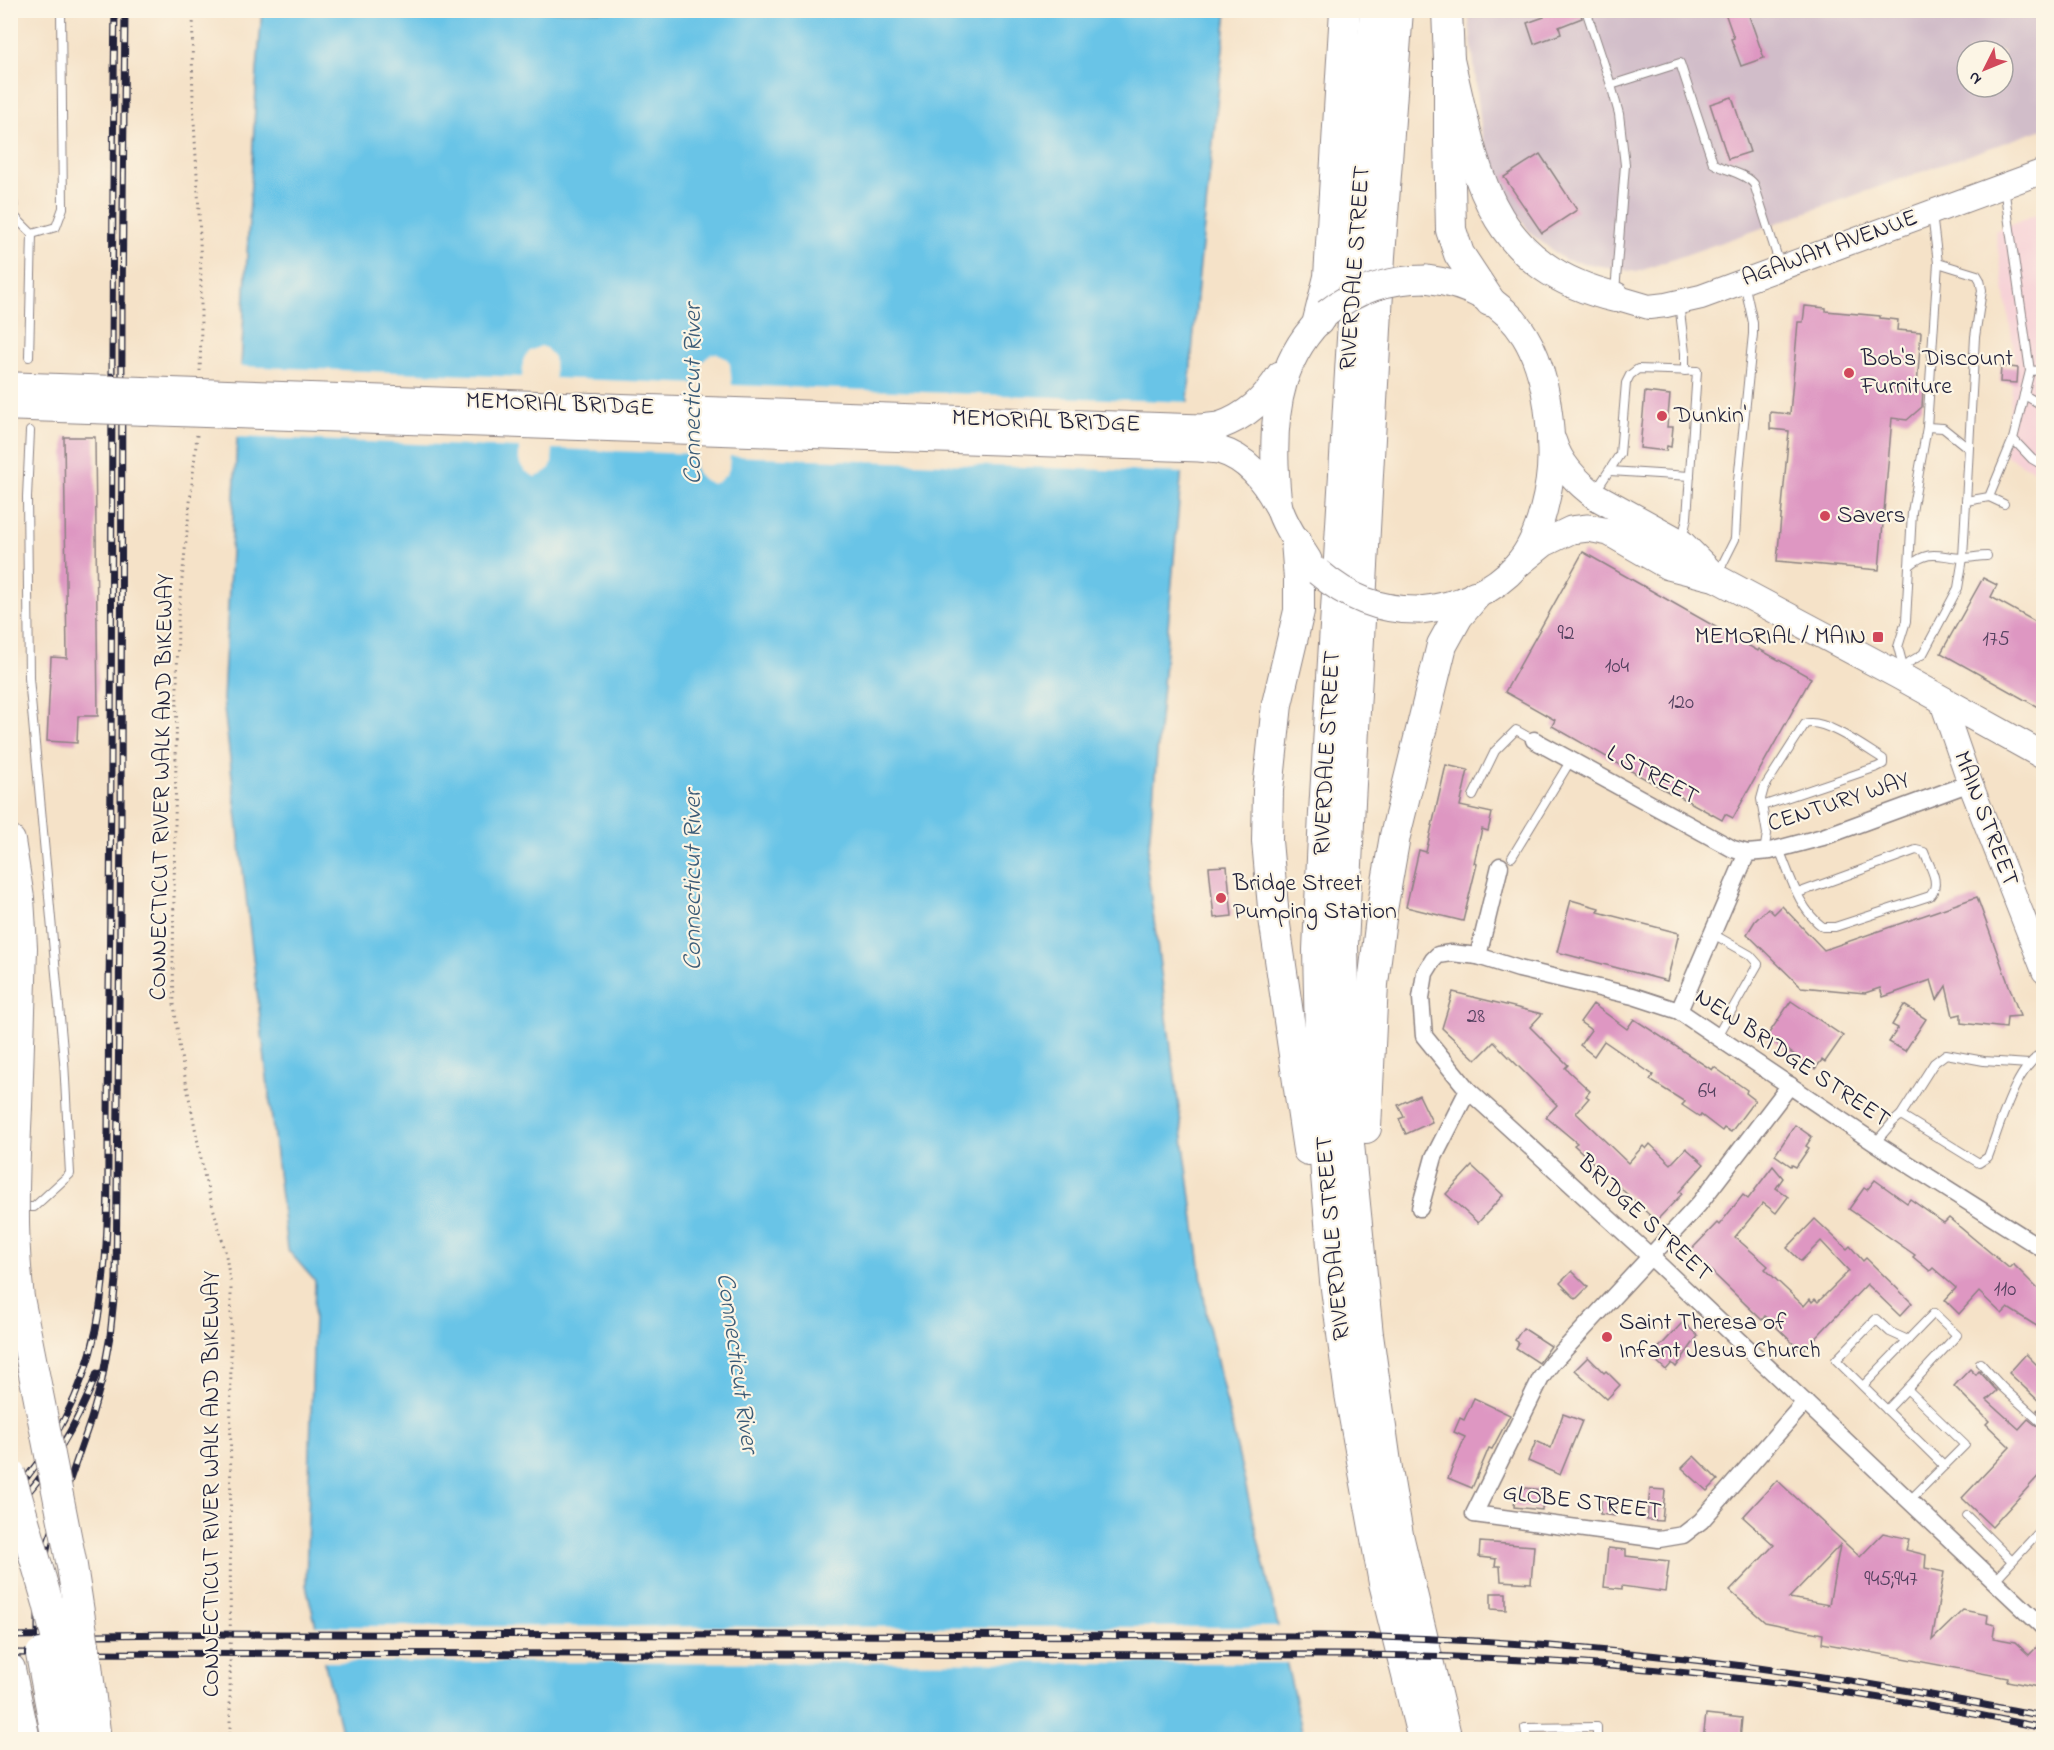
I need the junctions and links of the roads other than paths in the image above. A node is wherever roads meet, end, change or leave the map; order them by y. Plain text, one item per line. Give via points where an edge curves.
1 (61, 10) edge
2 (1345, 10) edge
3 (1375, 10) edge
4 (1398, 10) edge
5 (1447, 10) edge
6 (1586, 10) edge
7 (1449, 60) junction
8 (1611, 85) junction
9 (10, 150) edge
10 (2043, 171) edge
11 (2004, 185) junction
12 (1932, 211) junction
13 (32, 234) junction
14 (1938, 263) junction
15 (1781, 268) junction
16 (1743, 282) junction
17 (1615, 297) junction
18 (1490, 301) junction
19 (1678, 302) junction
20 (1322, 317) junction
21 (29, 357) dead end
22 (1290, 359) junction
23 (2043, 370) edge
24 (1685, 371) junction
25 (2030, 371) junction
26 (2024, 395) junction
27 (13, 396) edge
28 (2043, 406) edge
29 (1927, 427) junction
30 (30, 431) dead end
31 (1551, 435) junction
32 (1219, 438) junction
33 (2013, 439) junction
34 (1968, 448) junction
35 (2043, 466) edge
36 (1610, 471) junction
37 (1690, 476) junction
38 (1593, 495) junction
39 (1989, 497) junction
40 (1966, 501) junction
41 (2004, 504) dead end
42 (1279, 508) junction
43 (1296, 541) junction
44 (1681, 543) junction
45 (1987, 556) dead end
46 (1963, 558) junction
47 (1518, 564) junction
48 (1909, 566) junction
49 (1716, 578) junction
50 (1475, 596) junction
51 (1900, 670) junction
52 (1941, 699) junction
53 (1534, 740) joint
54 (2043, 756) edge
55 (1571, 760) junction
56 (1970, 783) junction
57 (1473, 796) dead end
58 (1762, 806) junction
59 (10, 841) edge
60 (1772, 851) junction
61 (1747, 853) junction
62 (1506, 861) joint
63 (1798, 894) junction
64 (1713, 934) junction
65 (1478, 956) junction
66 (2043, 971) edge
67 (1679, 1011) junction
68 (1717, 1036) junction
69 (1425, 1039) joint
70 (2043, 1053) edge
71 (2029, 1064) junction
72 (1790, 1085) junction
73 (1468, 1090) junction
74 (1901, 1115) junction
75 (1875, 1143) junction
76 (10, 1206) edge
77 (1420, 1208) dead end
78 (2043, 1250) edge
79 (1650, 1257) junction
80 (1349, 1284) junction
81 (1908, 1340) junction
82 (1980, 1364) dead end
83 (1863, 1386) junction
84 (1907, 1389) junction
85 (1805, 1402) junction
86 (1887, 1410) junction
87 (2043, 1425) edge
88 (1944, 1466) junction
89 (10, 1473) edge
90 (1910, 1500) junction
91 (1967, 1516) dead end
92 (2043, 1530) edge
93 (10, 1536) edge
94 (2012, 1561) junction
95 (1994, 1581) junction
96 (2043, 1628) edge
97 (10, 1669) edge
98 (25, 1740) edge
99 (57, 1740) edge
100 (80, 1740) edge
101 (96, 1740) edge
102 (1423, 1740) edge
103 (1447, 1740) edge
104 (1527, 1740) edge
105 (1597, 1740) edge

1 - 13 lane via 63,208 56,226
2 - 20 highway via 1329,277
3 - 80 highway, RIVERDALE STREET via 1341,497 1318,950 1326,1175
4 - 80 highway, RIVERDALE STREET via 1343,946
5 - 7 highway
6 - 8 lane
7 - 17 highway via 1479,180 1505,227 1531,256 1554,272 1582,287
7 - 18 highway via 1452,235 1465,266
8 - 15 lane via 1680,63 1713,163 1749,177 1754,184
8 - 17 lane via 1625,165
9 - 13 lane via 14,216
10 - 11 street, AGAWAM AVENUE
11 - 12 street, AGAWAM AVENUE
11 - 25 lane
12 - 14 lane
12 - 15 street, AGAWAM AVENUE
13 - 21 lane
14 - 29 lane
14 - 34 lane via 1977,275 1982,286
15 - 16 street, AGAWAM AVENUE
16 - 19 street, AGAWAM AVENUE
16 - 49 lane via 1754,323 1735,538
17 - 19 street, AGAWAM AVENUE via 1649,307
18 - 20 main road, MEMORIAL BRIDGE, bridge via 1459,285 1426,279 1398,281 1348,298
18 - 31 main road, MEMORIAL BRIDGE via 1515,324 1535,352 1545,383
19 - 24 lane
20 - 22 main road, MEMORIAL BRIDGE
22 - 32 main road, MEMORIAL BRIDGE via 1259,403
22 - 42 main road via 1275,421
23 - 25 lane
24 - 36 lane via 1641,369 1629,375 1620,454
24 - 37 lane via 1697,371
25 - 26 lane
26 - 28 lane
26 - 33 lane
27 - 32 main road, MEMORIAL BRIDGE, bridge via 1201,428
29 - 34 lane via 1943,428
29 - 48 lane via 1912,512
30 - 76 lane via 29,678 63,1049 70,1174 34,1207
31 - 38 main road via 1563,464
31 - 47 main road via 1547,497 1536,531
32 - 42 main road, MEMORIAL BRIDGE via 1262,480
33 - 35 lane
33 - 39 lane
34 - 40 lane
36 - 37 lane
36 - 38 lane
37 - 44 lane
38 - 44 main road
39 - 40 lane
39 - 41 lane
40 - 46 lane
42 - 43 main road, MEMORIAL BRIDGE
43 - 50 main road, MEMORIAL BRIDGE, bridge via 1318,573 1366,603 1420,610
43 - 80 highway via 1299,611 1272,738 1268,868 1308,1150
44 - 49 main road
45 - 46 lane
46 - 48 lane via 1930,554
46 - 51 lane via 1958,588 1923,654
47 - 49 main road, MEMORIAL BRIDGE via 1553,538 1581,528 1594,528 1609,532 1668,566
47 - 50 main road, MEMORIAL BRIDGE
48 - 51 lane via 1906,621 1898,647
49 - 51 main road
50 - 80 highway via 1442,645 1387,873 1376,957
51 - 52 main road
52 - 54 main road
52 - 56 street, MAIN STREET
53 - 55 street, L STREET
53 - 57 lane via 1516,730 1495,751
55 - 61 street, L STREET via 1733,849
55 - 62 lane
56 - 60 street, CENTURY WAY via 1823,837
56 - 66 street, MAIN STREET
58 - 58 lane via 1764,788 1810,722 1828,726 1883,759 1877,767
58 - 60 lane
59 - 101 highway, bridge via 22,948 13,1203 19,1298 72,1566
60 - 61 street, CENTURY WAY
60 - 63 lane
61 - 64 street, CENTURY WAY
62 - 65 street
63 - 63 lane via 1815,921 1823,927 1835,927 1930,896 1936,884 1924,852 1916,850
64 - 67 street, CENTURY WAY
64 - 68 lane via 1750,955 1758,964
65 - 67 street, NEW BRIDGE STREET
65 - 69 street, NEW BRIDGE STREET via 1438,955 1429,966 1421,998
67 - 68 street, NEW BRIDGE STREET
68 - 72 street, NEW BRIDGE STREET
69 - 73 street, BRIDGE STREET
70 - 71 lane
71 - 74 lane via 1946,1054 1934,1063
71 - 74 lane via 2020,1075 1988,1157 1979,1163
72 - 75 street, NEW BRIDGE STREET
72 - 79 street via 1713,1188
73 - 77 street via 1434,1157
73 - 79 street, BRIDGE STREET
74 - 75 lane
75 - 78 street, NEW BRIDGE STREET
79 - 85 street, BRIDGE STREET
79 - 85 street, GLOBE STREET via 1541,1378 1474,1514 1659,1539 1683,1535 1701,1521
80 - 102 highway, RIVERDALE STREET via 1350,1394 1384,1582
80 - 103 highway, RIVERDALE STREET via 1376,1396 1398,1535
81 - 83 lane
81 - 83 lane via 1890,1332 1876,1319 1836,1360
81 - 84 lane via 1934,1313 1957,1335
82 - 87 lane
83 - 86 lane
84 - 86 lane
84 - 88 lane via 1965,1445
85 - 90 street, BRIDGE STREET
86 - 88 lane
88 - 90 lane
89 - 100 highway, bridge via 48,1603
90 - 95 street, BRIDGE STREET
91 - 94 lane
92 - 94 lane
93 - 99 highway, bridge via 41,1655
94 - 95 lane
95 - 96 street, BRIDGE STREET
97 - 98 highway
104 - 105 lane via 1525,1728 1597,1728

